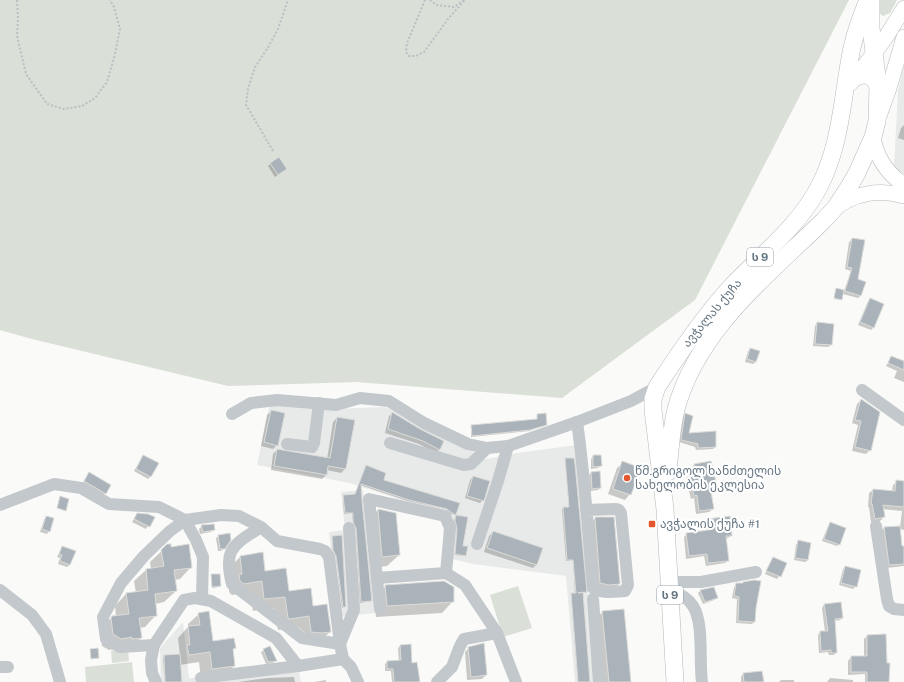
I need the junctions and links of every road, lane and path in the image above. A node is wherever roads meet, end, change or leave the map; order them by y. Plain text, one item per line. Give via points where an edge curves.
1 (17, 0) edge
2 (110, 0) edge
3 (288, 0) edge
4 (425, 0) edge
5 (430, 0) edge
6 (464, 0) edge
7 (870, 4) edge
8 (904, 8) edge
9 (896, 22) junction
10 (904, 37) edge
11 (874, 54) junction
12 (854, 78) junction
13 (878, 86) junction
14 (844, 98) junction
15 (875, 129) junction
16 (273, 151) dead end
17 (904, 185) edge
18 (904, 196) edge
19 (836, 207) junction
20 (657, 387) junction
21 (862, 390) dead end
22 (631, 401) junction
23 (319, 403) junction
24 (653, 405) junction
25 (677, 407) junction
26 (232, 414) dead end
27 (904, 420) edge
28 (578, 422) junction
29 (390, 443) dead end
30 (287, 444) dead end
31 (508, 446) junction
32 (487, 448) junction
33 (0, 505) edge
34 (665, 509) junction
35 (586, 510) junction
36 (185, 520) junction
37 (876, 526) dead end
38 (261, 527) junction
39 (349, 528) dead end
40 (477, 544) dead end
41 (756, 572) dead end
42 (446, 573) junction
43 (377, 578) junction
44 (670, 586) junction
45 (0, 590) edge
46 (202, 599) junction
47 (593, 599) dead end
48 (380, 609) dead end
49 (904, 610) edge
50 (497, 633) junction
51 (340, 644) junction
52 (154, 645) junction
53 (343, 658) junction
54 (298, 666) junction
55 (201, 678) dead end
56 (60, 682) edge
57 (156, 682) edge
58 (358, 682) edge
59 (437, 682) edge
60 (516, 682) edge
61 (599, 682) edge
62 (675, 682) edge
63 (702, 682) edge

1 - 2 path via 17,36 26,74 47,104 64,109 82,106 95,98 107,82 120,29
3 - 16 path via 268,50 255,67 246,105
4 - 6 path via 407,43 406,52 409,56 424,52
5 - 6 path via 436,5 454,7
7 - 9 main road via 876,21 888,25
7 - 11 highway, ს 9
7 - 14 highway, ავჭალას ქუჩა / ს 9 via 861,16
8 - 9 main road
9 - 11 main road
10 - 15 main road
11 - 12 main road
11 - 13 highway, ს 9
12 - 13 highway via 865,75 873,79
12 - 14 main road
13 - 15 highway, ს 9
14 - 20 highway, ავჭალას ქუჩა / ს 9 via 832,156 809,203 786,232 728,290 684,345
15 - 17 main road via 874,146 881,161 892,176
15 - 19 highway, ავჭალას ქუჩა / ს 9 via 857,173
18 - 19 main road via 884,193 862,194 853,196
19 - 25 highway, ავჭალას ქუჩა / ს 9 via 740,301 719,326 695,362
20 - 22 street
20 - 24 highway, ავჭალას ქუჩა / ს 9
21 - 27 street
22 - 24 street
22 - 28 street
23 - 26 street via 277,400 251,403
23 - 30 street via 312,447
23 - 32 street via 336,405 360,398 388,401 424,423 468,444
24 - 25 highway via 665,411
24 - 34 highway, ავჭალას ქუჩა / ს 9
25 - 34 highway, ავჭალას ქუჩა / ს 9
28 - 31 street
28 - 35 street
29 - 32 street via 464,465 471,464
31 - 32 street
31 - 40 street
33 - 36 street via 54,484 81,488 109,504 159,507
34 - 44 highway, ავჭალას ქუჩა / ს 9
35 - 35 street via 616,509 621,513 628,585 625,591 598,592 593,588
36 - 38 street via 221,515 239,516
36 - 46 street via 203,557
36 - 52 street via 144,556 122,583 103,616 106,639 120,647
37 - 49 street via 886,599 889,606
38 - 51 street via 277,541 325,551 329,557
38 - 51 street via 240,540 232,549 228,570 232,584 302,638
39 - 51 street via 354,610
41 - 44 street
42 - 43 street
42 - 43 street via 450,528 445,516 370,499
42 - 50 street via 465,585
43 - 48 street
44 - 62 highway, ავჭალას ქუჩა / ს 9
44 - 63 street via 687,599 695,610 700,633
45 - 56 street via 32,615 46,634
46 - 52 street via 184,600
46 - 54 street via 211,601 276,638
47 - 61 street
50 - 59 street via 464,639 452,667
50 - 60 street
51 - 53 street
52 - 57 street via 151,660
53 - 54 street
53 - 58 street via 351,667
54 - 55 street

